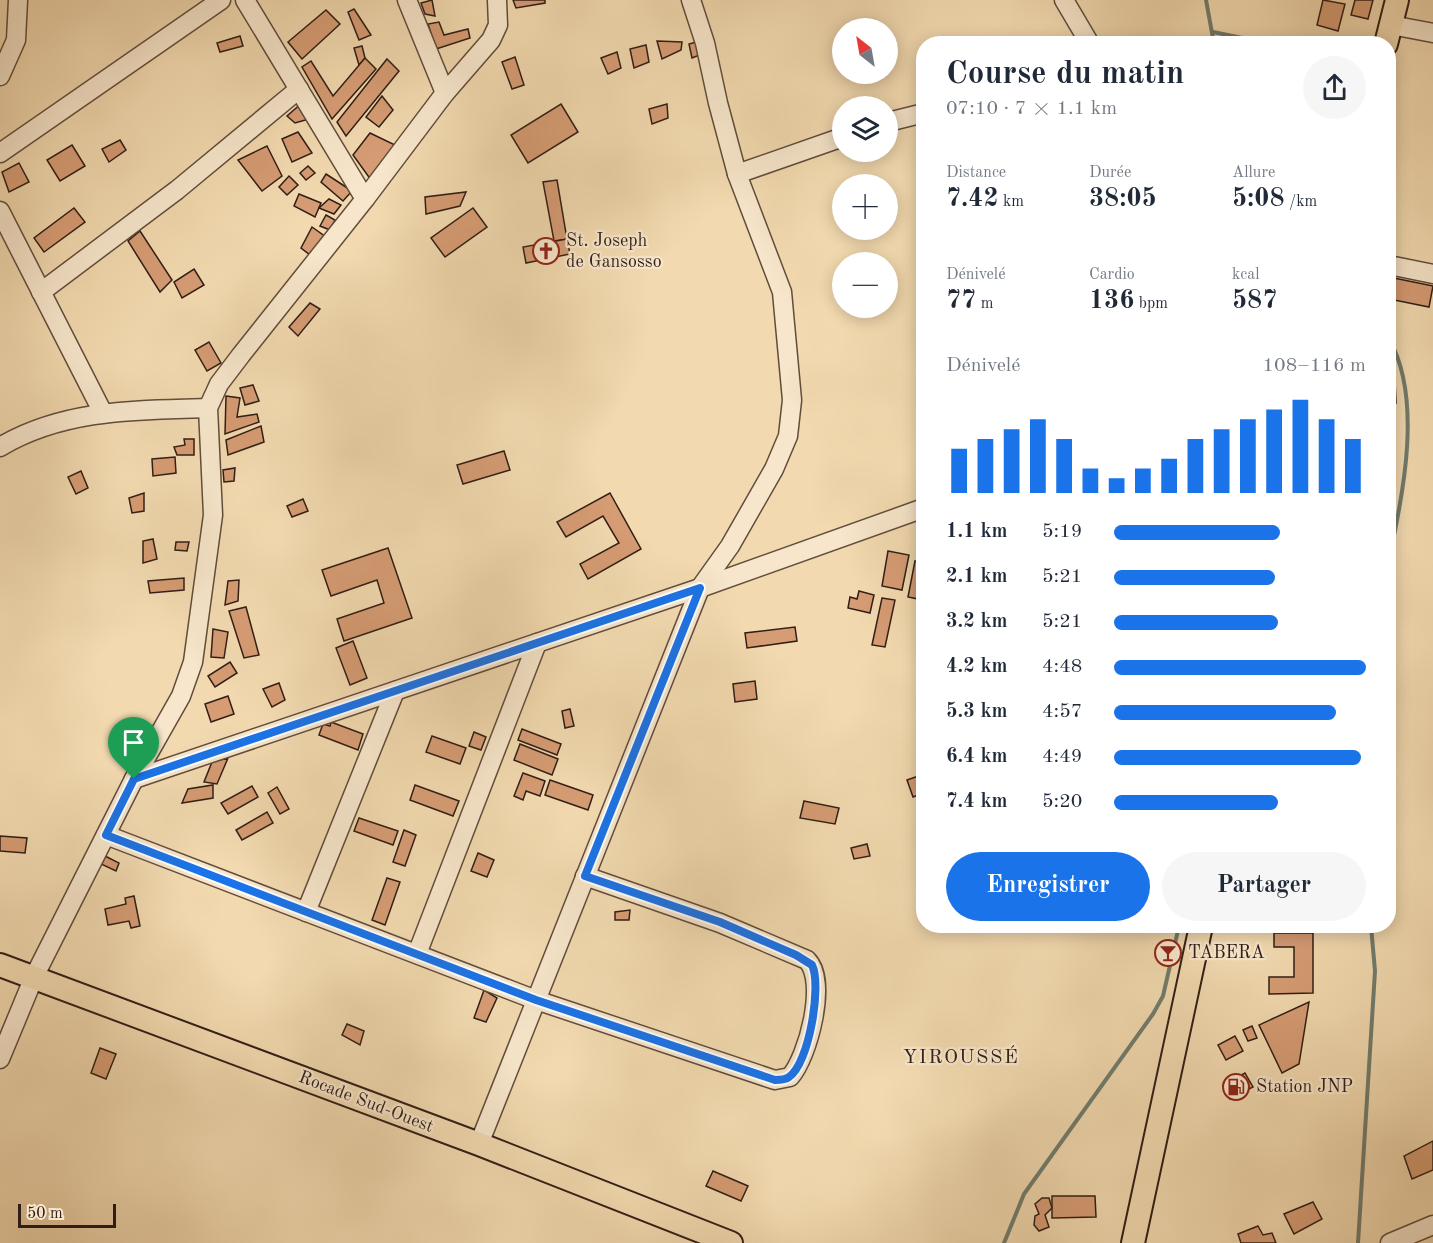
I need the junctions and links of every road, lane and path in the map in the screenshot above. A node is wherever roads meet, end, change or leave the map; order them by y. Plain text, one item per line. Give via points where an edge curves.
1 (18, 0) edge
2 (221, 0) edge
3 (245, 0) edge
4 (407, 0) edge
5 (497, 0) edge
6 (691, 0) edge
7 (1064, 0) edge
8 (1397, 0) edge
9 (1433, 33) edge
10 (1389, 34) edge
11 (1085, 36) edge
12 (0, 76) edge
13 (299, 89) junction
14 (445, 93) junction
15 (916, 115) edge
16 (898, 120) edge
17 (832, 140) edge
18 (0, 153) edge
19 (737, 174) junction
20 (365, 199) junction
21 (0, 212) edge
22 (1396, 266) edge
23 (1433, 274) edge
24 (41, 292) junction
25 (208, 408) junction
26 (103, 413) junction
27 (0, 447) edge
28 (916, 511) edge
29 (700, 588) junction
30 (537, 643) junction
31 (395, 691) junction
32 (134, 779) junction
33 (106, 835) junction
34 (585, 876) junction
35 (306, 912) junction
36 (1199, 933) edge
37 (417, 954) junction
38 (0, 965) edge
39 (34, 977) junction
40 (536, 1000) junction
41 (0, 1059) edge
42 (478, 1144) junction
43 (1433, 1225) edge
44 (731, 1243) edge
45 (1133, 1243) edge
46 (1390, 1243) edge

1 - 12 street via 16,40
2 - 18 street
3 - 13 street
4 - 14 street
5 - 14 street via 498,25 491,40
6 - 19 street
7 - 11 street
8 - 10 main road
9 - 10 street
13 - 20 street
13 - 24 street via 177,190
14 - 20 street
15 - 16 street
17 - 19 street
19 - 29 street via 782,292 792,400 788,436 774,469 730,546
20 - 25 street via 219,384
21 - 24 street
22 - 23 street
24 - 26 street
25 - 26 street
25 - 32 street via 213,515 193,662 181,696
26 - 27 street via 45,427
28 - 29 street
29 - 30 street
29 - 34 street
30 - 31 street
30 - 37 street
31 - 32 street
31 - 35 street
32 - 33 street
33 - 35 street
33 - 39 street
34 - 40 street
34 - 40 street via 720,922 807,960 816,973 817,985 801,1062 790,1077 775,1080
35 - 37 street
36 - 45 main road
37 - 40 street
38 - 39 main road, Rocade Sud-Ouest
39 - 41 street
39 - 42 main road, Rocade Sud-Ouest
40 - 42 street
42 - 44 main road, Rocade Sud-Ouest
43 - 46 street

